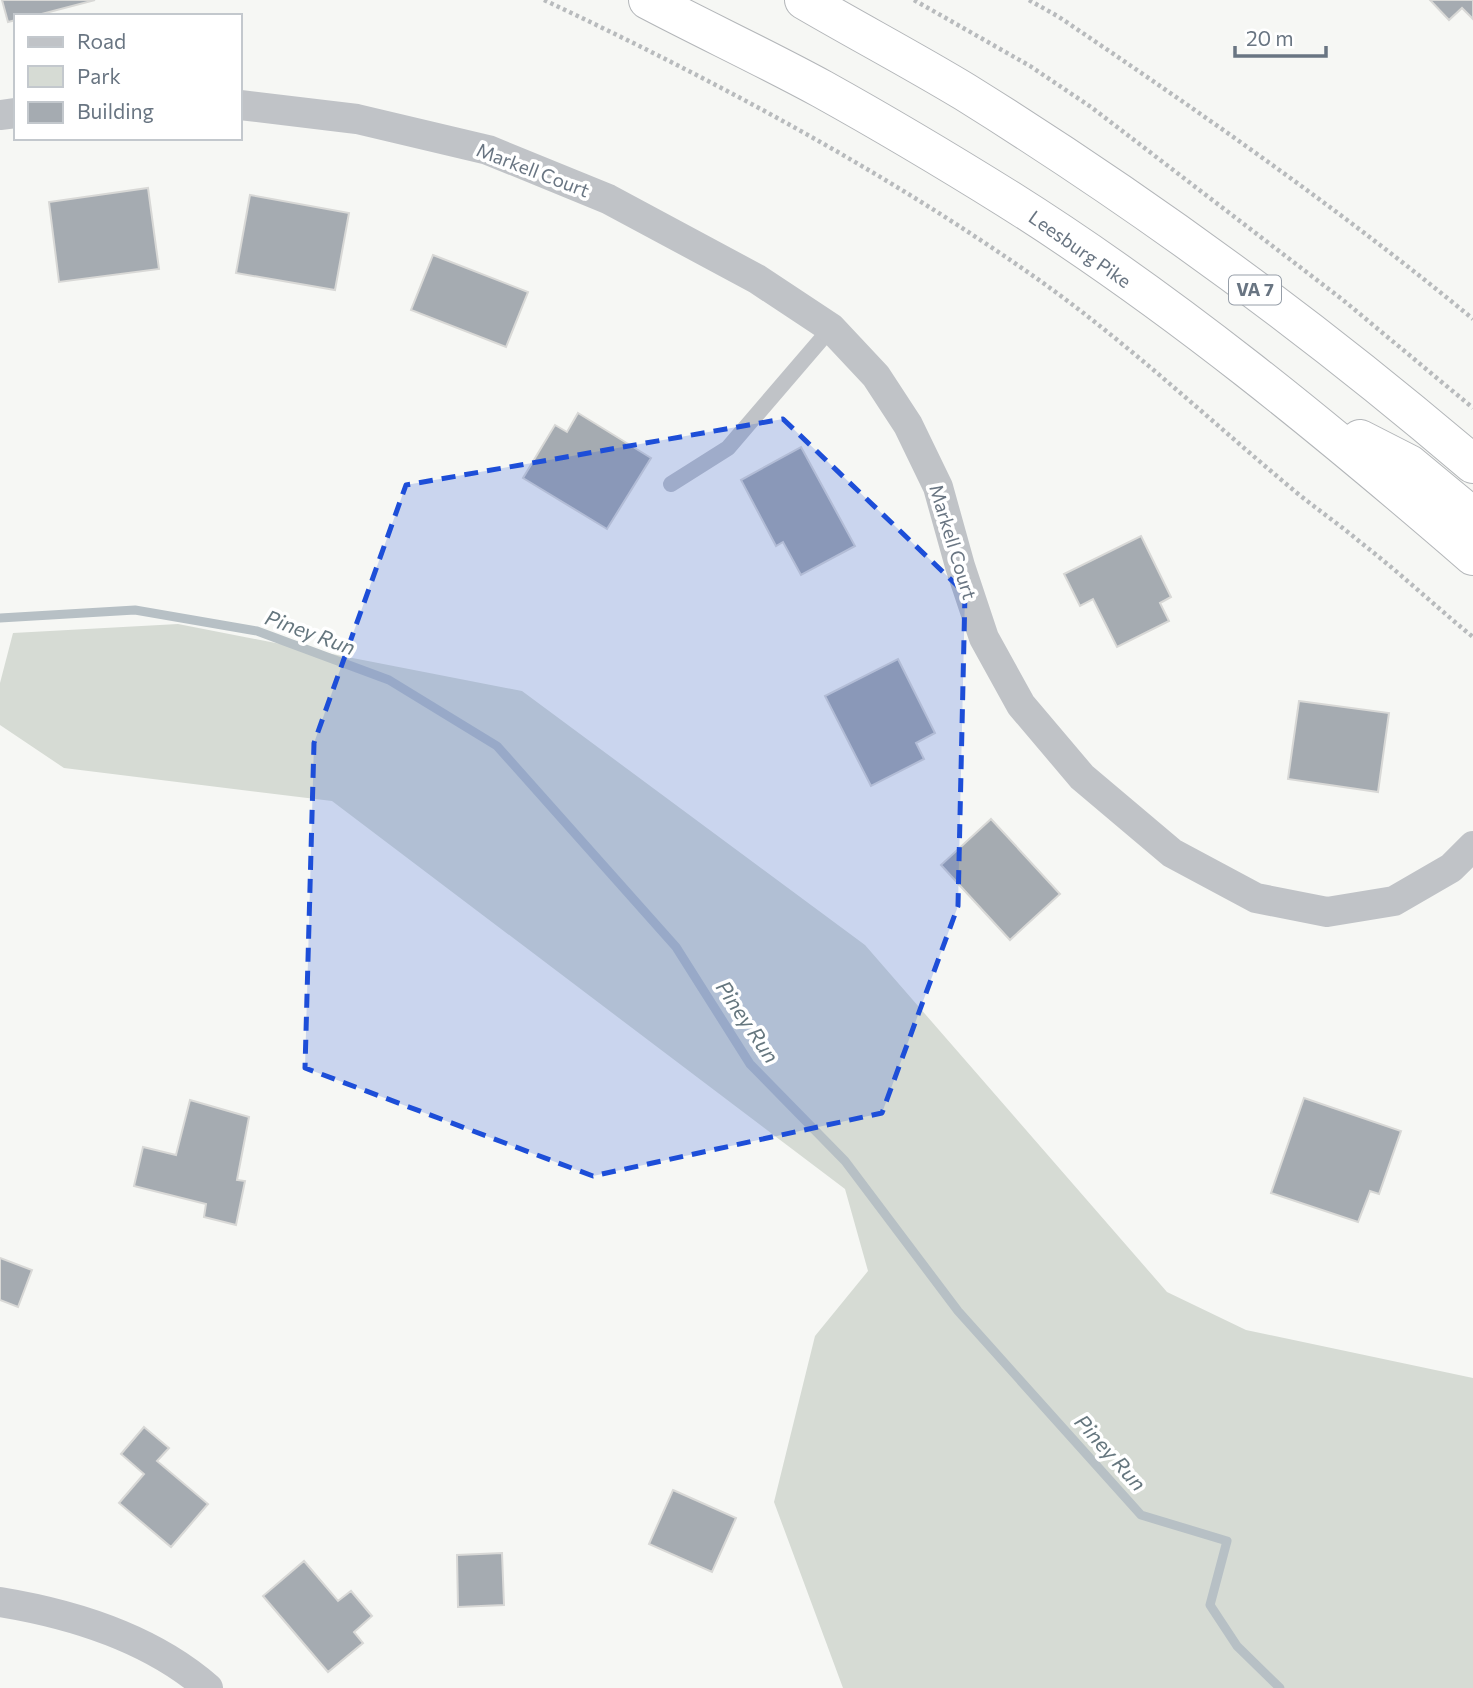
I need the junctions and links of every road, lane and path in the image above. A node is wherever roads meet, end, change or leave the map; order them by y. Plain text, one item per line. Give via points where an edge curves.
1 (544, 0) edge
2 (648, 0) edge
3 (804, 0) edge
4 (914, 0) edge
5 (1029, 0) edge
6 (242, 105) edge
7 (1473, 318) edge
8 (831, 328) junction
9 (1296, 407) junction
10 (1473, 408) edge
11 (1473, 464) edge
12 (671, 484) dead end
13 (1473, 517) edge
14 (1473, 556) edge
15 (1473, 637) edge
16 (1473, 846) edge
17 (0, 1602) edge
18 (208, 1688) edge

1 - 15 path via 660,54 852,160 1030,273 1128,348
2 - 9 highway, Leesburg Pike via 820,88 1009,200 1128,281
3 - 11 highway, VA 7 via 973,97 1168,227 1283,311
4 - 10 path via 1030,66 1091,107 1343,300
5 - 7 path via 1289,175
6 - 8 street, Markell Court via 357,119 488,150 608,199 757,279
8 - 12 lane via 728,448
8 - 16 street, Markell Court via 876,376 908,425 938,487 984,638 1021,705 1082,777 1172,853 1256,898 1326,912 1394,901 1451,868
9 - 13 highway via 1409,464
9 - 14 highway, Leesburg Pike
17 - 18 street via 100,1626 154,1651

